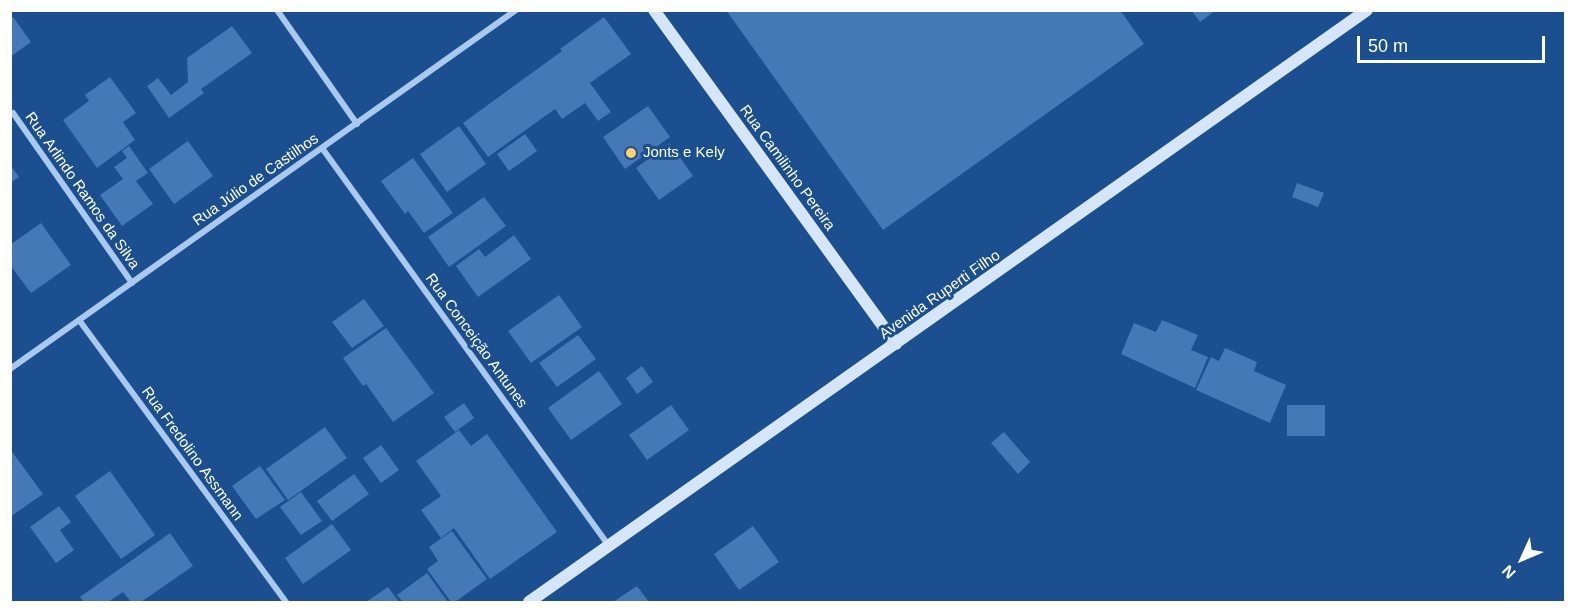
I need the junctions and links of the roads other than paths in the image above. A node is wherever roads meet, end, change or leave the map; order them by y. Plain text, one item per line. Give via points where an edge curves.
1 (277, 10) edge
2 (516, 10) edge
3 (654, 10) edge
4 (1367, 10) edge
5 (13, 113) dead end
6 (357, 124) junction
7 (322, 148) junction
8 (132, 283) junction
9 (80, 320) junction
10 (896, 344) junction
11 (10, 369) edge
12 (610, 547) junction
13 (286, 603) edge
14 (529, 603) edge

1 - 6 street
2 - 6 street, Rua Júlio de Castilhos
3 - 10 main road, Rua Camilinho Pereira
4 - 10 main road, Avenida Ruperti Filho
5 - 8 street, Rua Arlindo Ramos da Silva
6 - 7 street, Rua Júlio de Castilhos
7 - 8 street, Rua Júlio de Castilhos
7 - 12 street, Rua Conceição Antunes
8 - 9 street, Rua Júlio de Castilhos
9 - 11 street, Rua Júlio de Castilhos
9 - 13 street, Rua Fredolino Assmann
10 - 12 main road, Avenida Ruperti Filho
12 - 14 main road, Avenida Ruperti Filho

